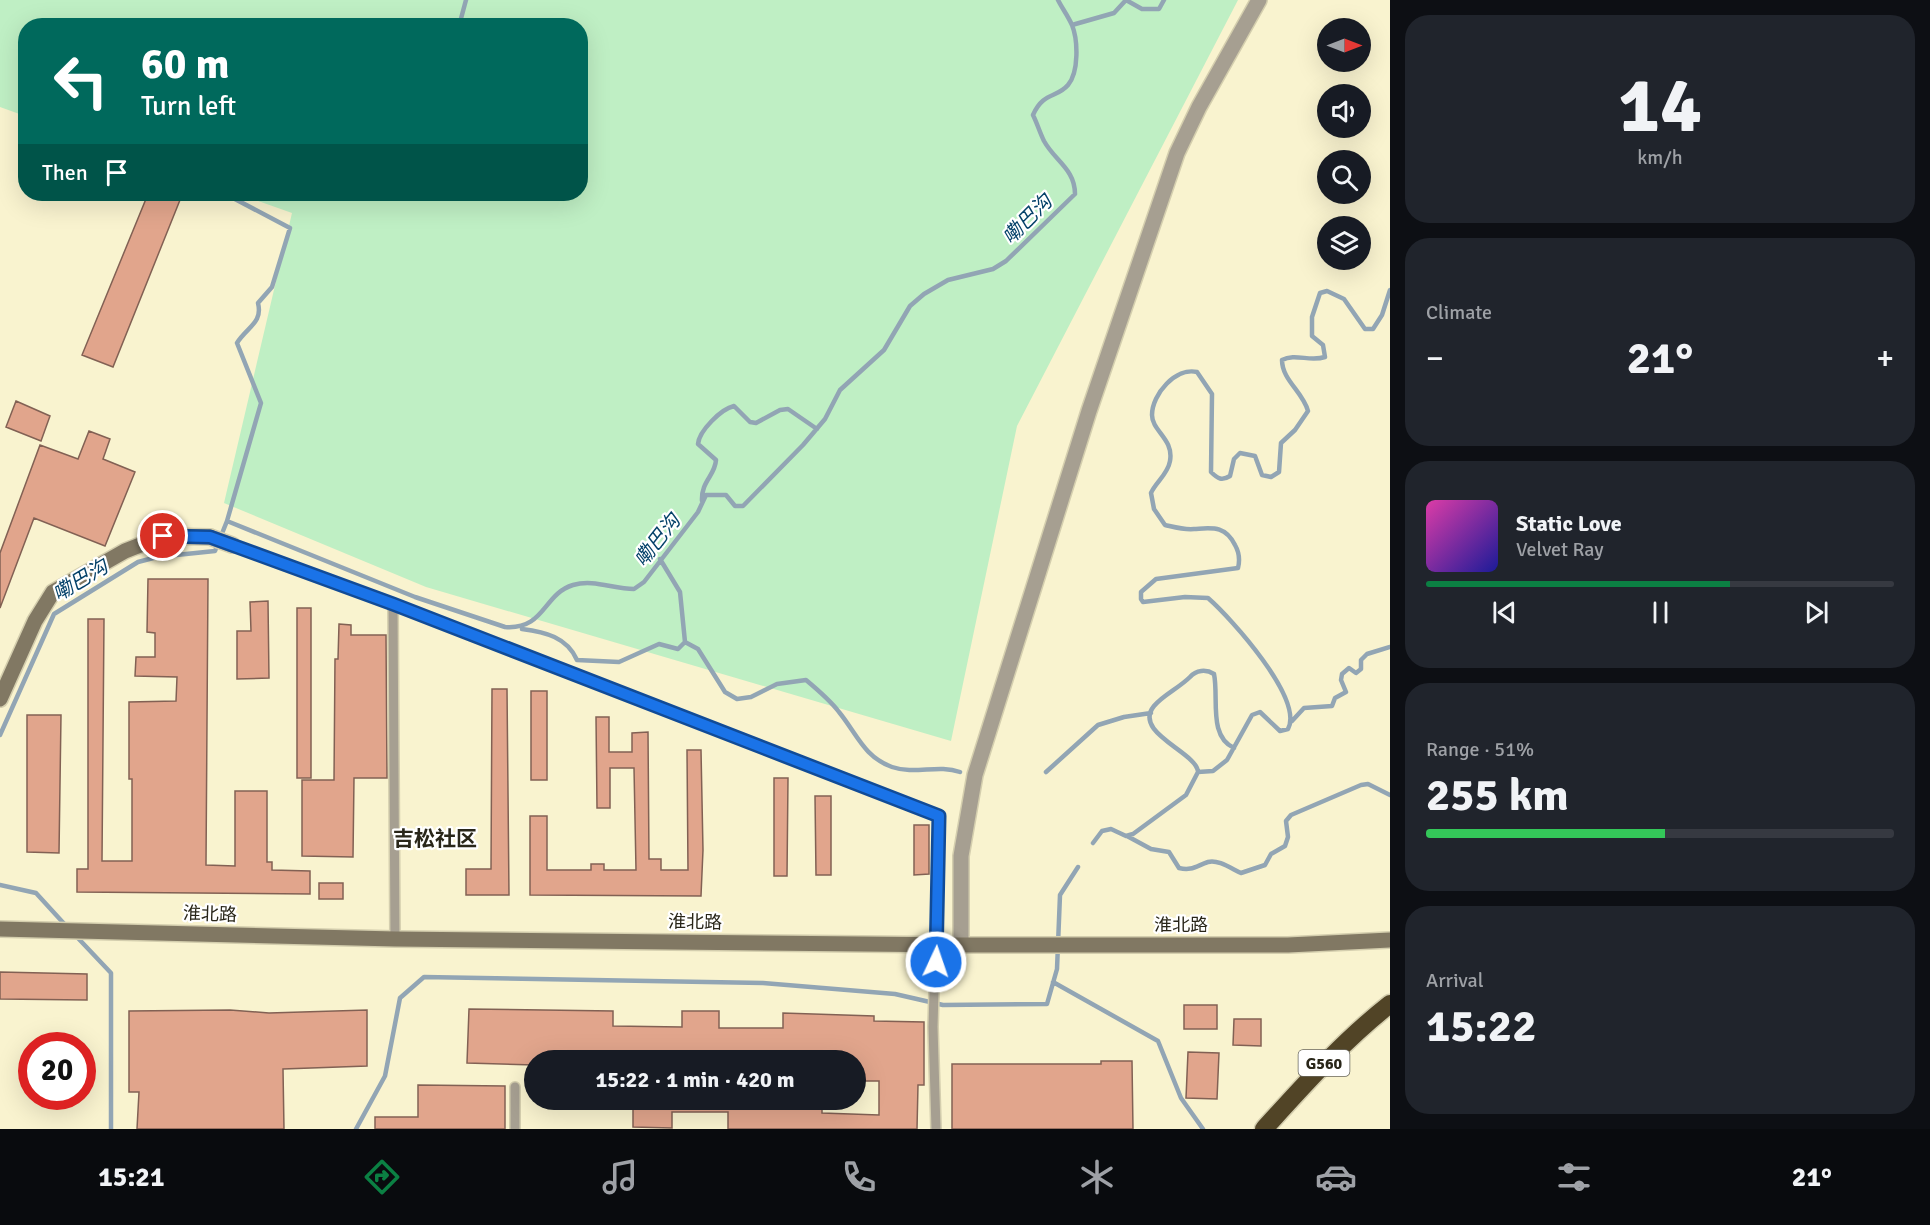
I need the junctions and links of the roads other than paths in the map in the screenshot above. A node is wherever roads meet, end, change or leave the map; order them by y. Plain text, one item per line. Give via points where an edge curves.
1 (1259, 0) edge
2 (232, 545) joint
3 (393, 604) junction
4 (0, 699) edge
5 (0, 929) edge
6 (395, 939) junction
7 (1390, 940) edge
8 (938, 944) junction
9 (961, 945) junction
10 (1390, 1004) edge
11 (515, 1087) dead end
12 (515, 1129) edge
13 (936, 1129) edge
14 (1264, 1129) edge

1 - 9 street via 1177,153 1078,446 975,775 961,856
2 - 3 lane
2 - 4 street via 210,537 163,536 125,551 53,592 35,621
3 - 6 lane
3 - 8 lane via 939,816
5 - 6 street, 淮北路
6 - 8 street, 淮北路
7 - 9 street, 淮北路 via 1288,945
8 - 9 street, 淮北路
8 - 13 lane via 933,1027
10 - 14 highway, G560 via 1318,1068
11 - 12 lane

